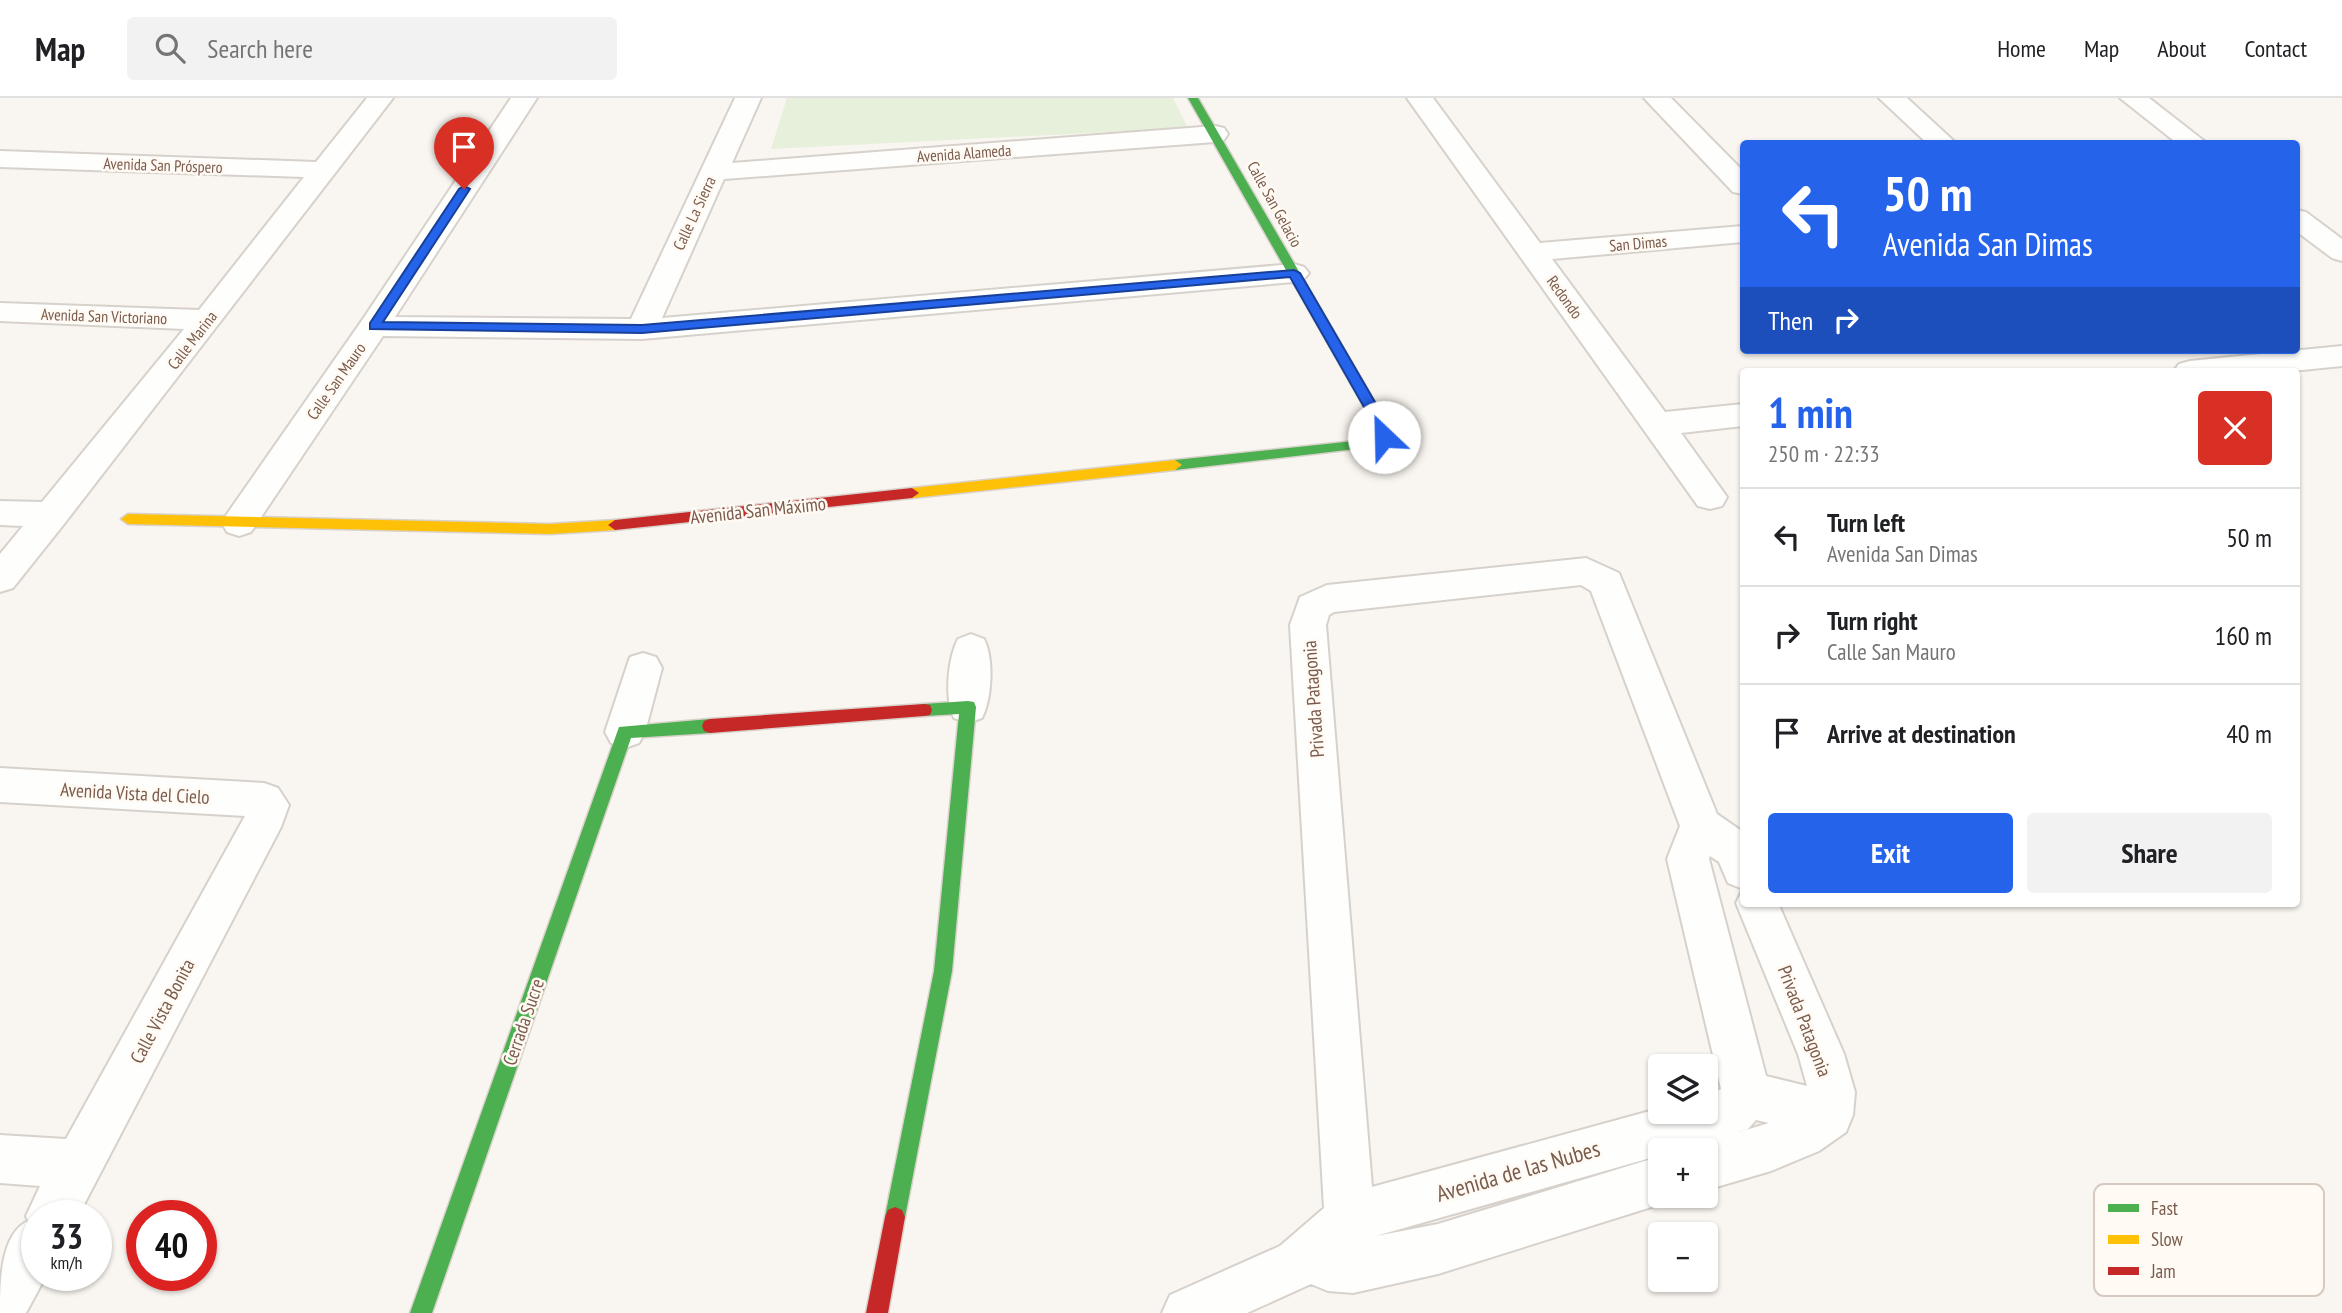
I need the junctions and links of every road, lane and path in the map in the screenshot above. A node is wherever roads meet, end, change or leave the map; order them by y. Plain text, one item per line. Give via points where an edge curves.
1 (380, 98) edge
2 (524, 98) edge
3 (748, 98) edge
4 (1193, 98) edge
5 (1420, 98) edge
6 (1657, 98) edge
7 (1892, 98) edge
8 (2133, 98) edge
9 (1215, 134) junction
10 (1939, 140) edge
11 (2189, 140) edge
12 (0, 159) edge
13 (325, 170) junction
14 (713, 172) junction
15 (1740, 183) edge
16 (2300, 221) edge
17 (1740, 234) edge
18 (1532, 252) junction
19 (2342, 252) edge
20 (1294, 273) junction
21 (0, 312) edge
22 (207, 320) junction
23 (374, 326) junction
24 (642, 329) junction
25 (2342, 356) edge
26 (2220, 368) edge
27 (1740, 415) edge
28 (1657, 424) junction
29 (1384, 437) joint
30 (1710, 497) dead end
31 (0, 513) edge
32 (52, 515) junction
33 (128, 519) dead end
34 (239, 523) junction
35 (0, 579) edge
36 (971, 649) dead end
37 (643, 668) dead end
38 (968, 707) junction
39 (625, 732) junction
40 (0, 785) edge
41 (269, 805) joint
42 (1701, 826) junction
43 (1740, 862) edge
44 (1759, 907) edge
45 (1745, 1094) junction
46 (1829, 1115) junction
47 (0, 1159) edge
48 (1718, 1162) edge
49 (80, 1164) junction
50 (1648, 1184) edge
51 (60, 1200) edge
52 (1350, 1218) junction
53 (1297, 1264) junction
54 (1353, 1268) junction
55 (21, 1271) edge
56 (0, 1309) edge
57 (421, 1313) edge
58 (877, 1313) edge
59 (1188, 1313) edge

1 - 13 street, Calle Marina
2 - 23 street, Calle San Mauro
3 - 14 street, Calle La Sierra
4 - 9 street, Calle San Gelacio
5 - 18 street, Redondo
6 - 15 street
7 - 10 street
8 - 11 street
9 - 14 street, Avenida Alameda
9 - 20 street, Calle San Gelacio
12 - 13 street, Avenida San Próspero
13 - 22 street, Calle Marina
14 - 24 street, Calle La Sierra
16 - 19 street
17 - 18 street, San Dimas
18 - 28 street, Redondo
20 - 24 street
20 - 29 street, Calle San Gelacio
21 - 22 street, Avenida San Victoriano
22 - 32 street, Calle Marina
23 - 24 street
23 - 34 street, Calle San Mauro
25 - 26 street
27 - 28 street
28 - 30 street, Redondo
29 - 34 street, Avenida San Máximo via 1376,443 631,524 550,529
31 - 32 street
32 - 35 street, Calle Marina
33 - 34 street, Avenida San Máximo
36 - 38 street
37 - 39 street, Cerrada Sucre
38 - 39 street
38 - 58 street via 943,971
39 - 57 street, Cerrada Sucre
40 - 41 street, Avenida Vista del Cielo via 264,800
41 - 49 street, Calle Vista Bonita
42 - 43 street via 1735,850
42 - 45 street via 1688,859
42 - 52 street, Privada Patagonia via 1606,583 1597,575 1586,571 1327,599 1313,607 1308,625
44 - 46 street, Privada Patagonia via 1821,1054 1832,1092
45 - 46 street
45 - 52 street, Avenida de las Nubes via 1731,1111
46 - 48 street via 1816,1127 1786,1141
47 - 49 street
49 - 51 street, Calle Vista Bonita
50 - 54 street, Avenida de las Nubes via 1438,1249
52 - 53 street, Avenida de las Nubes
52 - 54 street, Privada Patagonia
53 - 54 street, Avenida de las Nubes
53 - 59 street, Avenida de las Nubes
55 - 56 street

